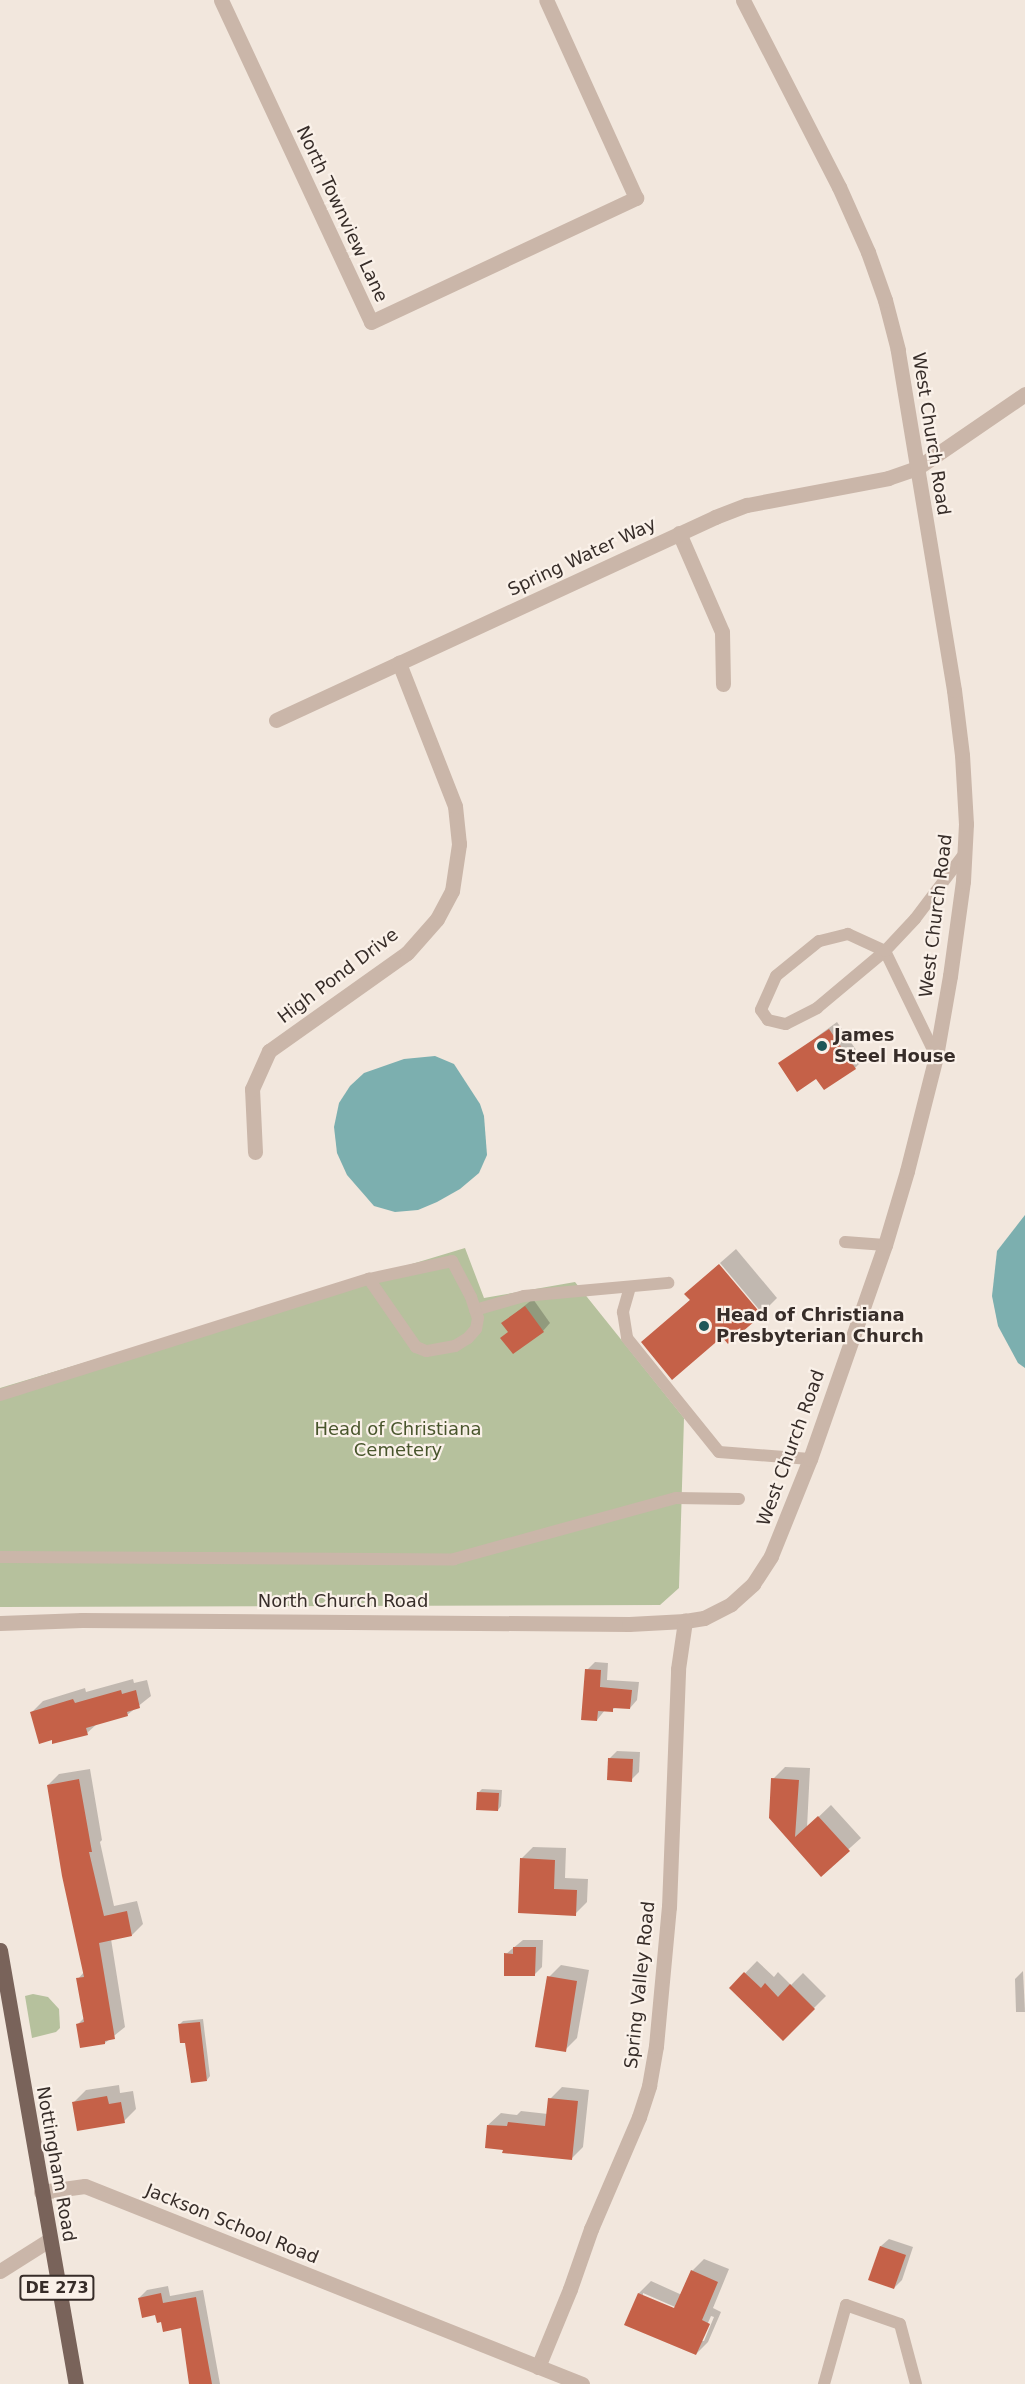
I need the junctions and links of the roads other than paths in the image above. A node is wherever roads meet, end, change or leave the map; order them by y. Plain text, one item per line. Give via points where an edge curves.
1 (221, 0) edge
2 (546, 0) edge
3 (743, 0) edge
4 (1025, 394) edge
5 (917, 468) junction
6 (679, 533) junction
7 (399, 663) junction
8 (723, 684) dead end
9 (276, 720) dead end
10 (965, 853) junction
11 (885, 951) junction
12 (936, 1056) junction
13 (255, 1152) dead end
14 (845, 1242) dead end
15 (885, 1245) junction
16 (369, 1279) junction
17 (668, 1283) dead end
18 (630, 1287) junction
19 (475, 1310) junction
20 (0, 1395) edge
21 (810, 1459) junction
22 (739, 1499) dead end
23 (0, 1557) edge
24 (685, 1622) junction
25 (0, 1623) edge
26 (0, 1950) edge
27 (41, 2192) junction
28 (49, 2240) junction
29 (0, 2271) edge
30 (538, 2367) junction
31 (75, 2384) edge
32 (582, 2384) edge
33 (824, 2384) edge
34 (916, 2384) edge

1 - 2 street, North Townview Lane via 371,322 636,198
3 - 5 street, West Church Road via 839,186 878,277 898,351
4 - 5 street, Spring Water Way
5 - 6 street, Spring Water Way via 888,478 747,506
5 - 10 street, West Church Road via 958,721 966,795
6 - 7 street, Spring Water Way
6 - 8 street via 722,632
7 - 9 street, Spring Water Way
7 - 13 street, High Pond Drive via 455,806 459,844 452,891 437,919 407,953 269,1051 252,1089
10 - 11 lane via 915,919
10 - 12 street, West Church Road
11 - 11 lane via 848,934 819,941 776,976 761,1010 768,1020 786,1024 817,1008
11 - 12 lane
12 - 15 street, West Church Road
14 - 15 lane
15 - 21 street, West Church Road
16 - 19 lane via 452,1262
16 - 19 lane via 408,1337 426,1351 455,1346 468,1338 476,1329
16 - 20 lane
17 - 18 lane
18 - 19 lane via 524,1296
18 - 21 lane via 623,1312 627,1338 719,1452
21 - 24 street, West Church Road via 771,1556 753,1584 719,1611
22 - 23 lane via 676,1498 454,1559
24 - 25 street, North Church Road
24 - 30 street, Spring Valley Road via 678,1669 669,1907 649,2086
26 - 27 main road, Nottingham Road / DE 273
27 - 28 main road, Nottingham Road / DE 273
27 - 30 street, Jackson School Road via 85,2186
28 - 29 street
28 - 31 main road, Nottingham Road / DE 273
30 - 32 street, Jackson School Road
33 - 34 lane via 846,2305 900,2324

